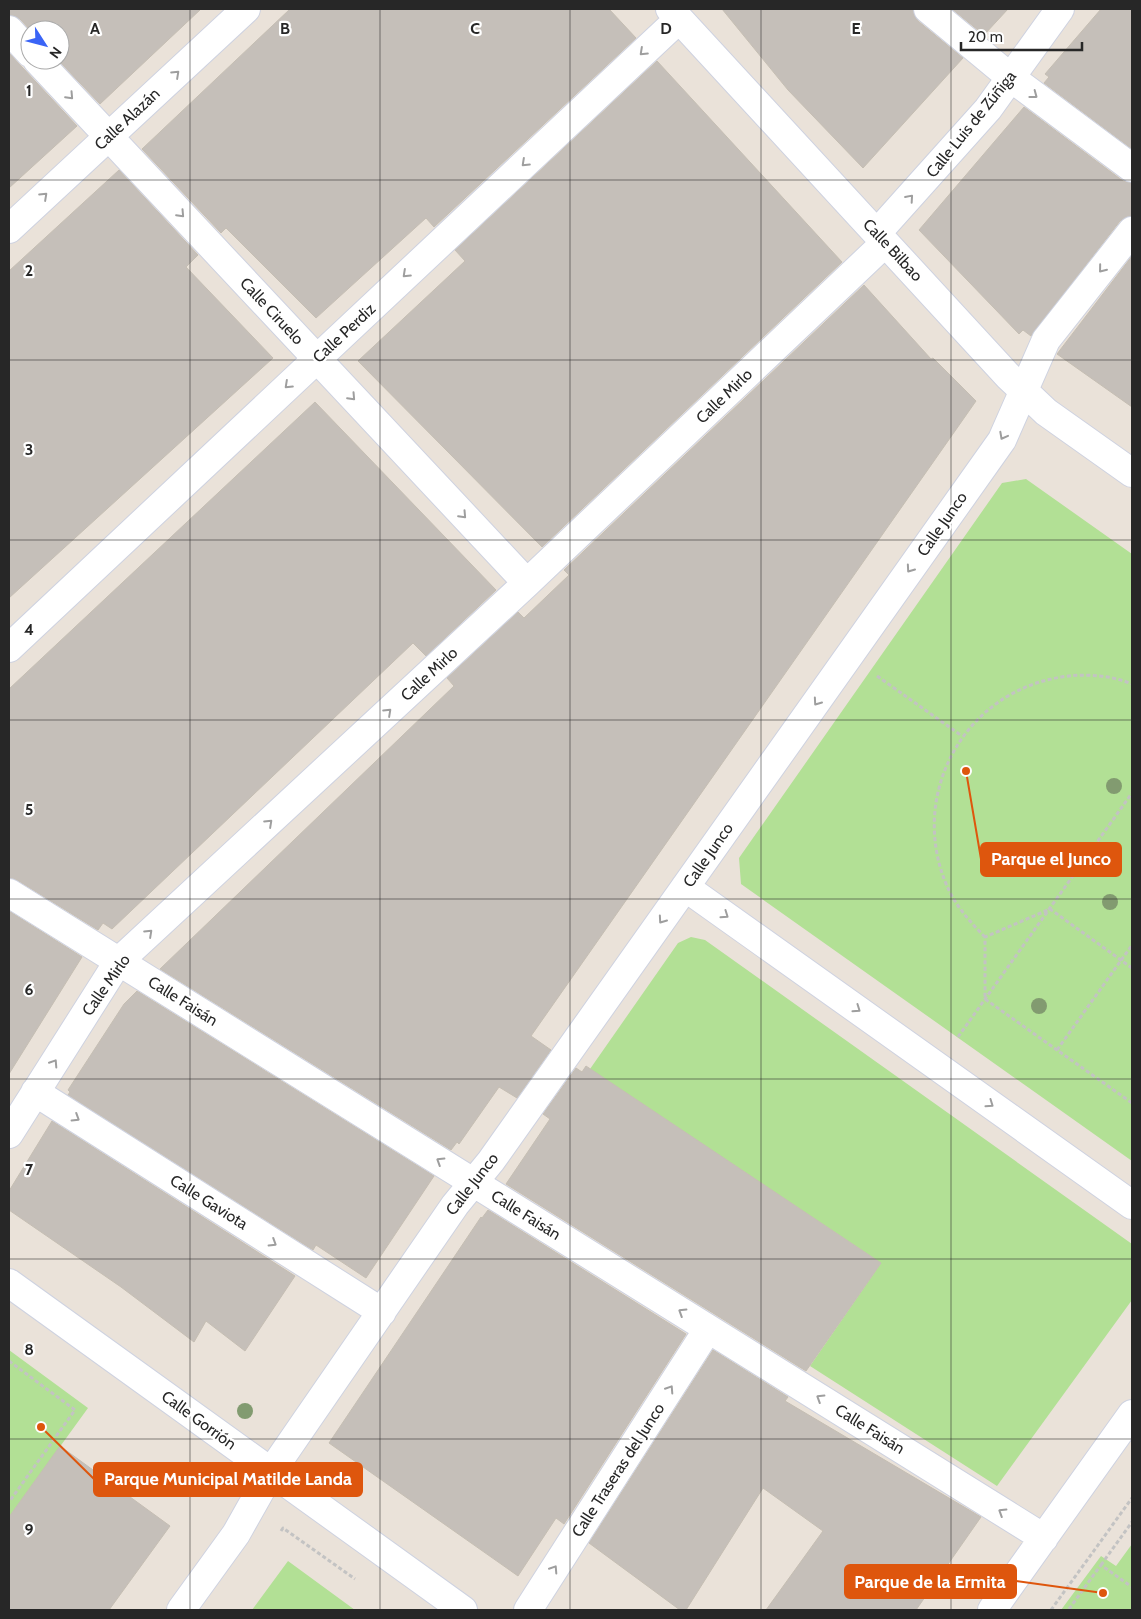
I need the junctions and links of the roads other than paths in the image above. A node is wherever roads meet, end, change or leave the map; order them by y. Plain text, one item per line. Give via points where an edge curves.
1 (246, 9) edge
2 (928, 9) edge
3 (1060, 9) edge
4 (674, 14) edge
5 (9, 30) edge
6 (20, 42) edge
7 (45, 70) edge
8 (1010, 77) junction
9 (109, 137) junction
10 (1132, 168) edge
11 (9, 229) edge
12 (1132, 231) edge
13 (881, 238) junction
14 (316, 358) junction
15 (1024, 392) junction
16 (1132, 473) edge
17 (527, 583) junction
18 (9, 648) edge
19 (685, 887) junction
20 (9, 893) edge
21 (118, 962) junction
22 (35, 1092) junction
23 (9, 1134) edge
24 (475, 1183) junction
25 (1132, 1205) edge
26 (9, 1283) edge
27 (382, 1312) junction
28 (708, 1329) junction
29 (1132, 1414) edge
30 (271, 1472) junction
31 (1044, 1538) junction
32 (181, 1610) edge
33 (463, 1610) edge
34 (528, 1610) edge
35 (992, 1610) edge

9 -> 1 street, Calle Alazán
2 - 8 street
3 - 8 street, Calle Luis de Zúñiga
4 - 13 street, Calle Bilbao
4 -> 14 street, Calle Perdiz
5 - 6 street
7 -> 9 street, Calle Ciruelo
8 -> 10 street
13 -> 8 street, Calle Luis de Zúñiga via 988,109
11 -> 9 street, Calle Alazán
9 -> 14 street, Calle Ciruelo
12 -> 15 street, Calle Junco via 1046,340
13 - 15 street, Calle Bilbao
13 - 17 street, Calle Mirlo
14 -> 17 street, Calle Ciruelo
14 -> 18 street, Calle Perdiz
15 - 16 street, Calle Bilbao via 1046,412
15 -> 19 street, Calle Junco via 1002,440
21 -> 17 street, Calle Mirlo
19 -> 24 street, Calle Junco
19 -> 25 street
20 - 21 street, Calle Faisán
22 -> 21 street, Calle Mirlo
24 -> 21 street, Calle Faisán
22 - 23 street, Calle Mirlo
22 -> 27 street, Calle Gaviota
24 - 27 street, Calle Junco via 455,1205
28 -> 24 street, Calle Faisán
26 - 30 street, Calle Gorrión
27 - 30 street, Calle Junco
31 -> 28 street, Calle Faisán
34 -> 28 street, Calle Traseras del Junco
29 - 31 street
30 - 32 street, Calle Junco via 236,1534
30 - 33 street, Calle Gorrión
31 - 35 street

